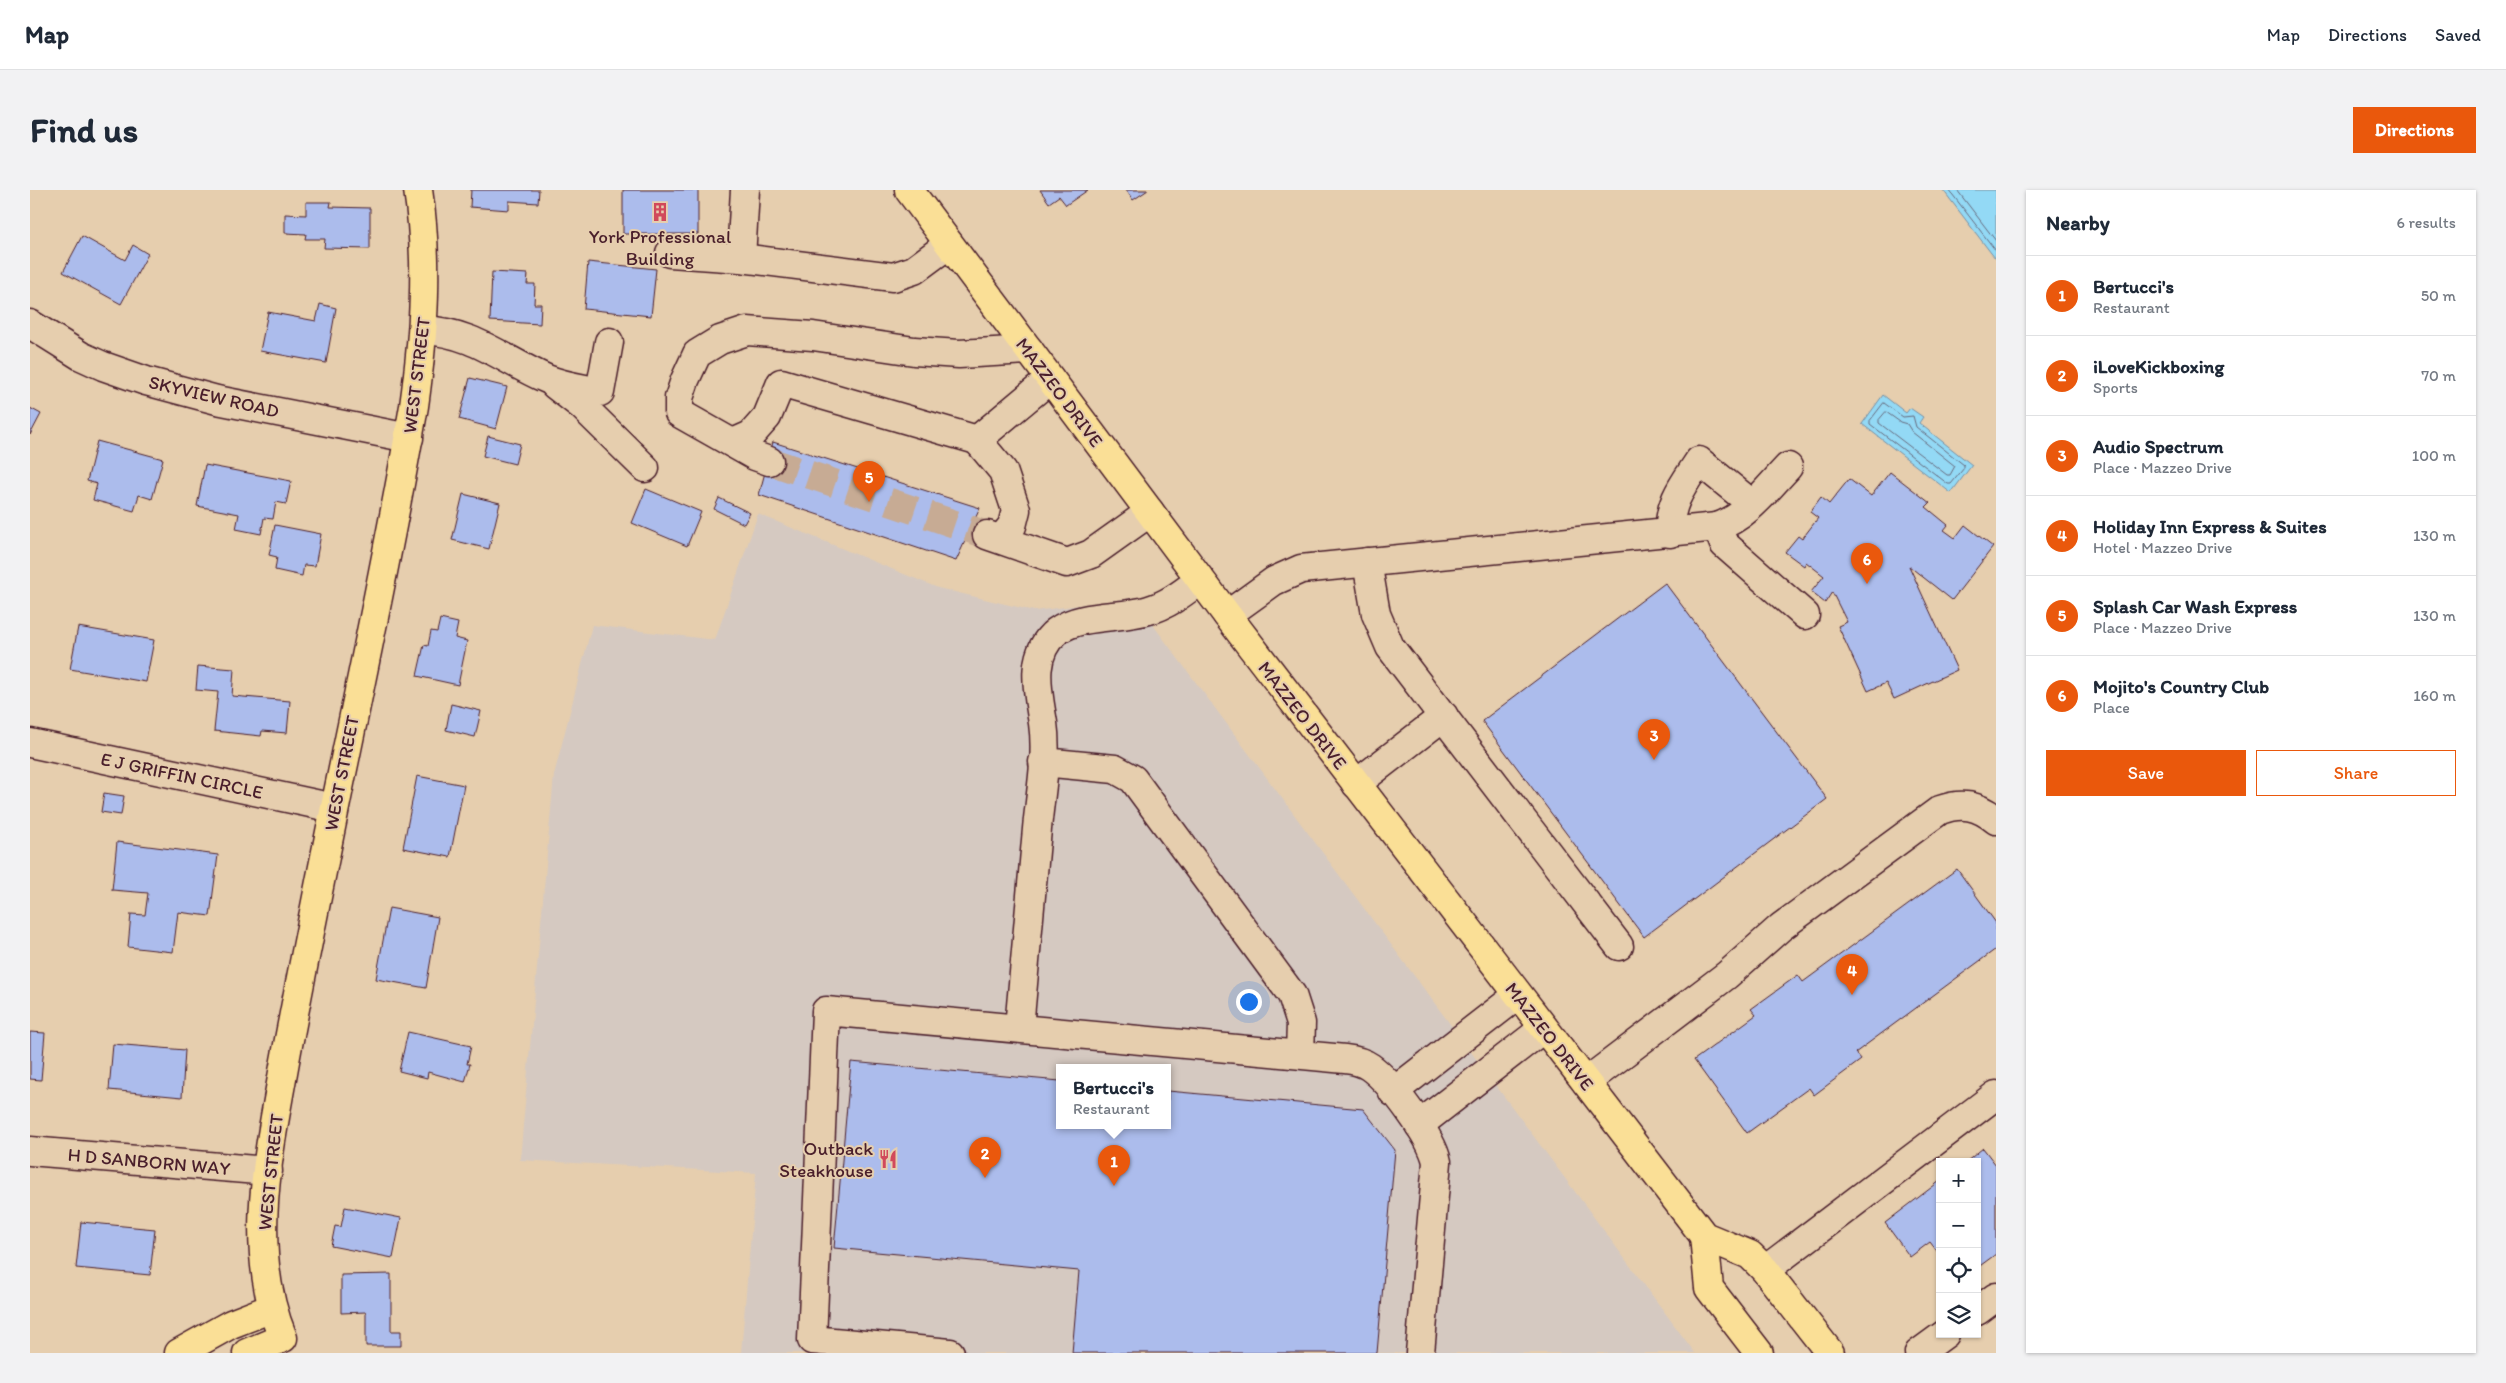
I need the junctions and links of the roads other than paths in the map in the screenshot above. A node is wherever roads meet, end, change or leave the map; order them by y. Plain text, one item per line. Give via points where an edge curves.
1 (418, 190) edge
2 (746, 190) edge
3 (909, 190) edge
4 (949, 244) junction
5 (670, 253) dead end
6 (741, 258) junction
7 (30, 324) edge
8 (423, 330) junction
9 (609, 342) dead end
10 (1029, 350) junction
11 (546, 378) junction
12 (1050, 379) junction
13 (409, 438) junction
14 (977, 440) junction
15 (733, 444) junction
16 (768, 461) tunnel mouth
17 (1788, 467) dead end
18 (645, 468) dead end
19 (1752, 504) junction
20 (1150, 512) junction
21 (1717, 527) junction
22 (1670, 533) junction
23 (1366, 562) junction
24 (1200, 580) junction
25 (1227, 615) junction
26 (1805, 615) dead end
27 (1444, 716) junction
28 (30, 743) edge
29 (1043, 762) junction
30 (1356, 784) junction
31 (334, 808) junction
32 (1996, 820) edge
33 (1619, 946) dead end
34 (1518, 995) junction
35 (1019, 1028) junction
36 (1544, 1028) junction
37 (1300, 1054) junction
38 (1586, 1082) junction
39 (1393, 1092) junction
40 (1996, 1095) edge
41 (1419, 1125) junction
42 (30, 1151) edge
43 (268, 1171) junction
44 (1704, 1236) junction
45 (1765, 1270) junction
46 (1996, 1297) edge
47 (272, 1308) junction
48 (1981, 1308) edge
49 (1940, 1338) edge
50 (286, 1346) edge
51 (179, 1353) edge
52 (247, 1353) edge
53 (950, 1353) edge
54 (1420, 1353) edge
55 (1759, 1353) edge
56 (1830, 1353) edge
57 (1920, 1353) edge

1 - 8 main road, WEST STREET via 424,252
2 - 6 street
3 - 4 main road, MAZZEO DRIVE
4 - 6 street via 914,270 892,277
4 - 10 main road, MAZZEO DRIVE
5 - 6 street
7 - 13 street, SKYVIEW ROAD via 81,356 146,381 217,400
8 - 11 street via 464,336
8 - 13 main road, WEST STREET
9 - 11 street via 600,392
10 - 12 main road, MAZZEO DRIVE
10 - 15 street via 959,354 914,351 813,336 747,332 720,340 697,354 679,398 679,413
11 - 18 street via 582,406
12 - 14 street
12 - 20 main road, MAZZEO DRIVE
13 - 31 main road, WEST STREET
14 - 15 street via 781,383 767,417 752,435
14 - 20 street via 1003,471 1016,510 1012,526 994,537 1067,563 1092,554
15 - 16 street
17 - 19 street
19 - 21 street via 1736,518
19 - 22 street via 1700,461 1675,498
20 - 24 main road, MAZZEO DRIVE
21 - 22 street
21 - 26 street via 1730,550
22 - 23 street
23 - 25 street via 1292,572
23 - 27 street via 1376,614 1386,640
24 - 25 main road, MAZZEO DRIVE
24 - 29 street via 1162,606 1134,614 1074,623 1056,632 1049,640 1036,671 1044,734
25 - 30 main road, MAZZEO DRIVE
27 - 30 street
27 - 33 street
28 - 31 street, E J GRIFFIN CIRCLE
29 - 35 street
29 - 37 street via 1115,769 1133,779 1292,995 1301,1023
30 - 34 main road, MAZZEO DRIVE
31 - 43 main road, WEST STREET via 277,1104
32 - 38 street via 1982,809 1968,805 1953,805 1940,810 1781,927 1727,975
34 - 36 main road, MAZZEO DRIVE
34 - 39 street
35 - 37 street
35 - 53 street via 826,1011 812,1340
36 - 38 main road, MAZZEO DRIVE
36 - 41 street
37 - 39 street via 1361,1062 1376,1072
38 - 44 main road, MAZZEO DRIVE
39 - 41 street
40 - 45 street
41 - 54 street via 1433,1146 1437,1162
42 - 43 street, H D SANBORN WAY
43 - 47 main road, WEST STREET via 263,1252
44 - 45 main road via 1750,1255
44 - 55 main road via 1709,1288
45 - 56 main road
46 - 48 street
47 - 50 main road, WEST STREET
47 - 51 main road via 231,1324
49 - 57 street
50 - 52 main road

